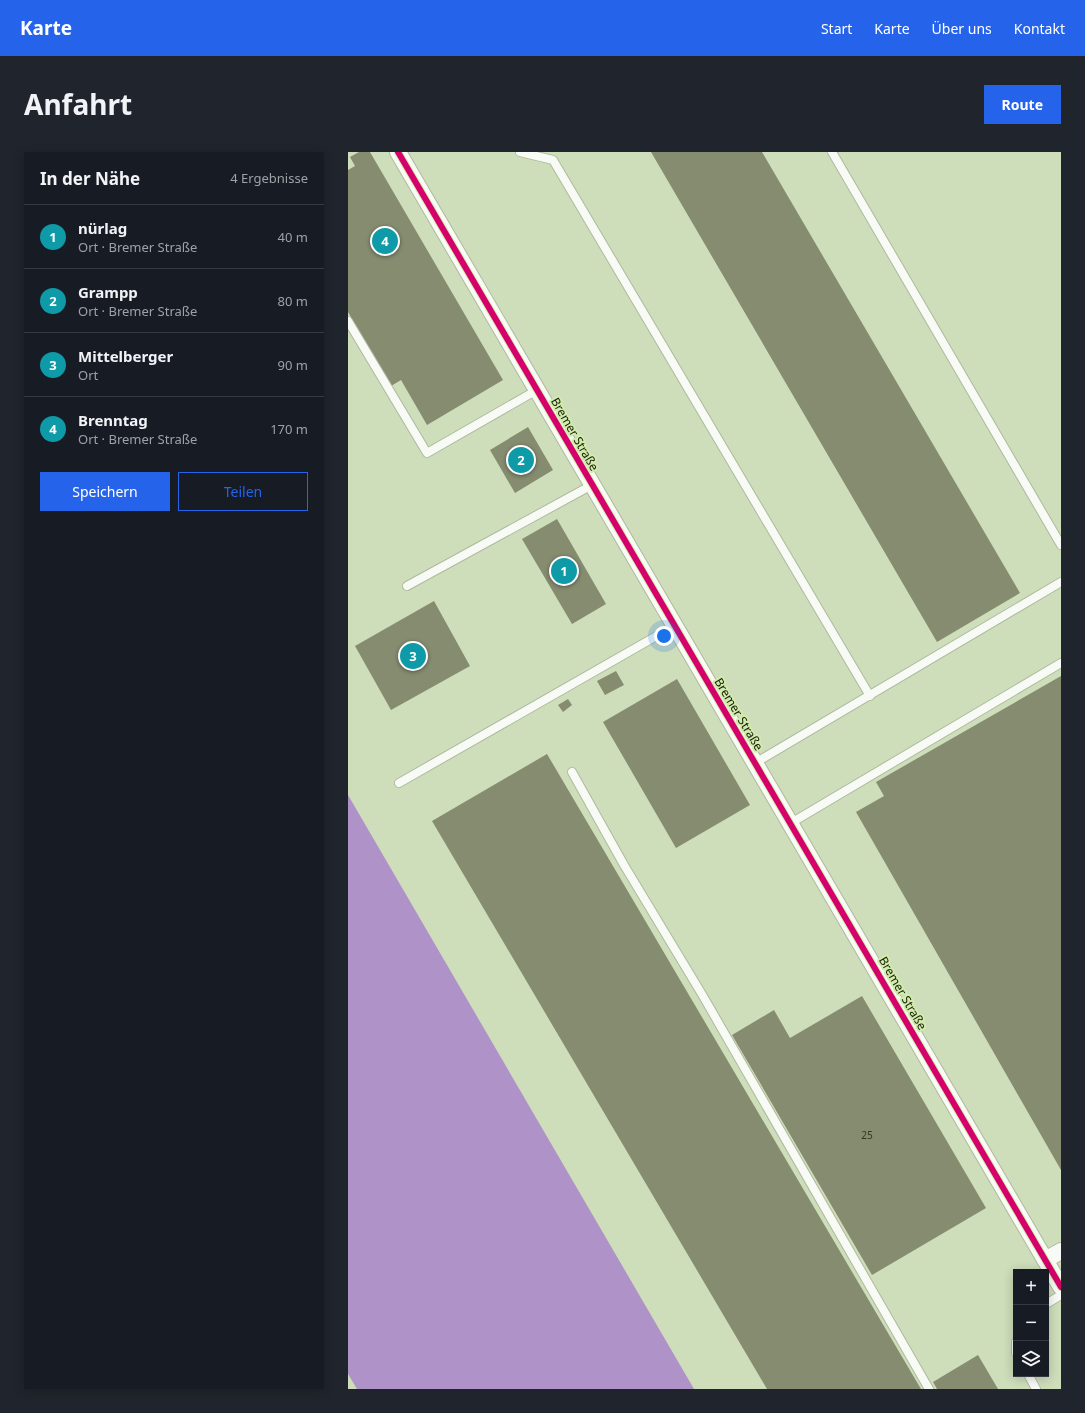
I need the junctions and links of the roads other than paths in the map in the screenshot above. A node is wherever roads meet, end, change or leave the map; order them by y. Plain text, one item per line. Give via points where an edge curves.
1 (398, 152) edge
2 (520, 152) edge
3 (832, 152) edge
4 (348, 321) edge
5 (537, 390) junction
6 (592, 484) junction
7 (1061, 545) edge
8 (1061, 582) edge
9 (407, 586) dead end
10 (674, 626) junction
11 (1061, 663) edge
12 (870, 696) junction
13 (756, 763) junction
14 (572, 772) dead end
15 (399, 783) dead end
16 (791, 823) junction
17 (1061, 1251) edge
18 (1045, 1260) junction
19 (1061, 1287) edge
20 (1061, 1295) edge
21 (1049, 1302) edge
22 (1030, 1377) edge
23 (929, 1389) edge
24 (1036, 1389) edge

1 - 5 street, Bremer Straße
2 - 12 lane via 553,160
3 - 7 lane
4 - 5 lane via 427,453
5 - 6 street, Bremer Straße
6 - 9 lane
6 - 10 street, Bremer Straße
8 - 12 lane
10 - 13 street, Bremer Straße
10 - 15 lane
11 - 16 lane
12 - 13 lane
13 - 16 street, Bremer Straße
14 - 23 lane
16 - 18 street, Bremer Straße
17 - 18 street
18 - 19 street, Bremer Straße
20 - 21 lane
22 - 24 lane

